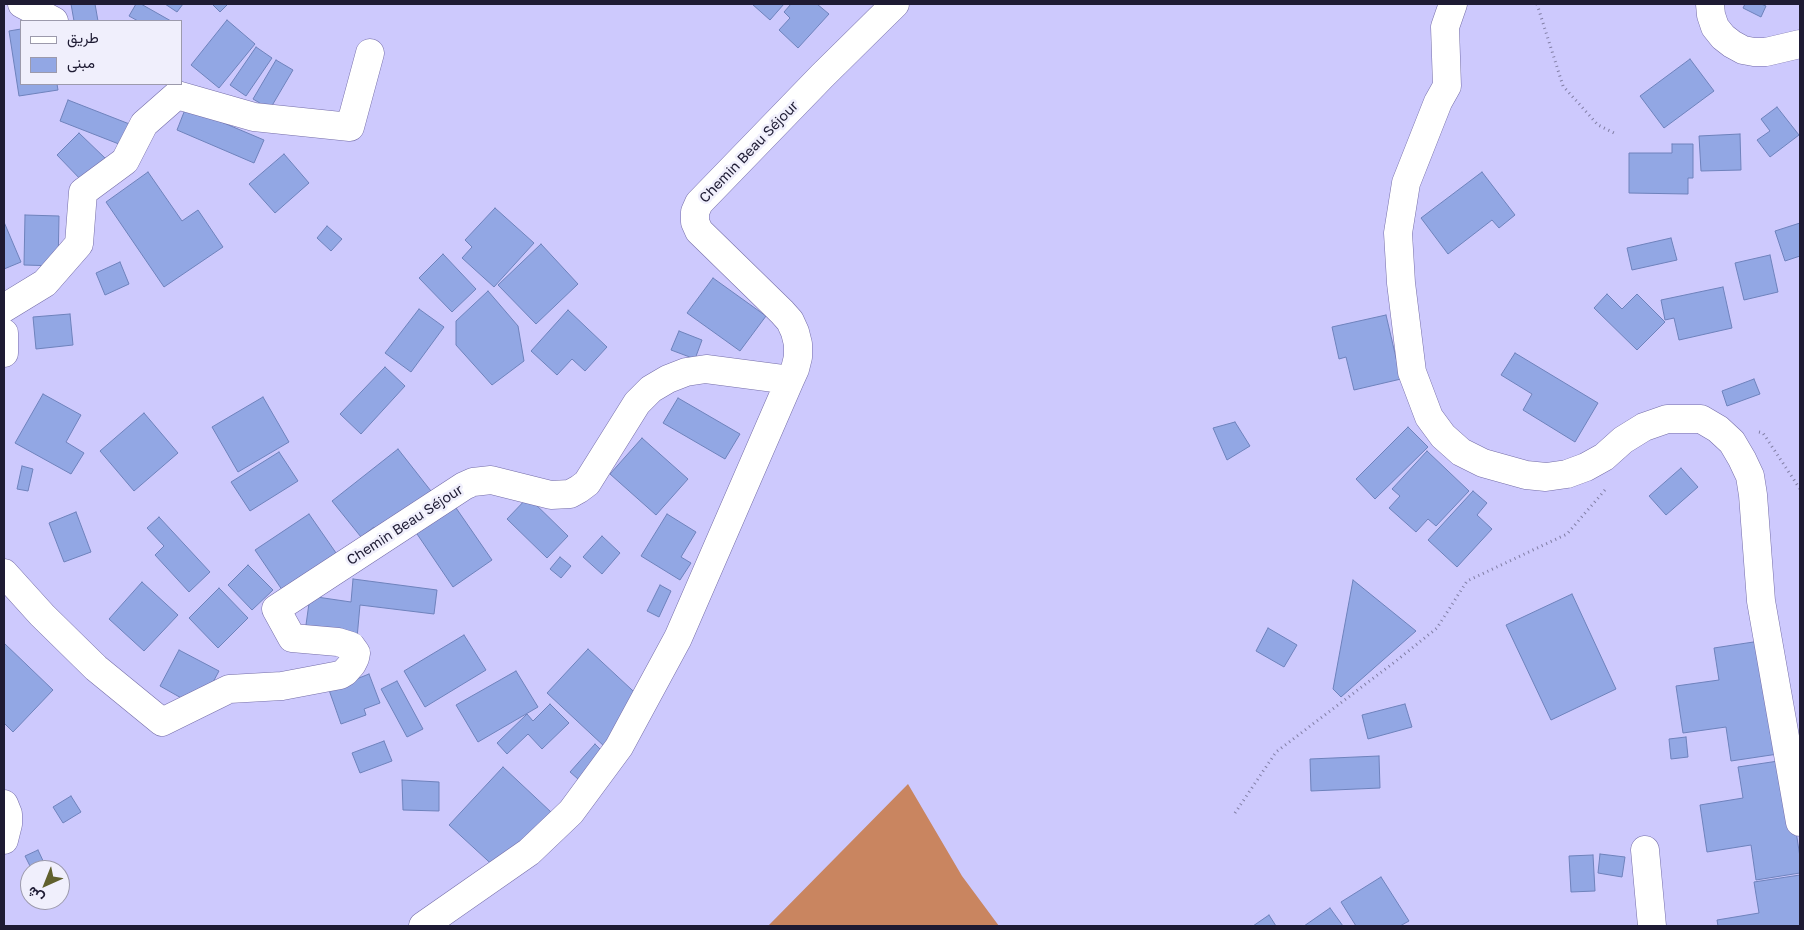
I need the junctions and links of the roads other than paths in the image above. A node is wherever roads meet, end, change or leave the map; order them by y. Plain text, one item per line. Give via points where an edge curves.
1 (22, 4) edge
2 (894, 4) edge
3 (1453, 4) edge
4 (1710, 4) edge
5 (52, 20) edge
6 (1800, 44) edge
7 (370, 53) dead end
8 (4, 308) edge
9 (4, 333) edge
10 (4, 353) edge
11 (790, 380) junction
12 (4, 573) edge
13 (4, 804) edge
14 (1800, 822) edge
15 (4, 840) edge
16 (1644, 850) dead end
17 (423, 926) edge
18 (1652, 926) edge

1 - 5 street
2 - 11 street, Chemin Beau Séjour via 699,203 695,212 699,231 790,321 798,344
3 - 14 street via 1445,28 1448,86 1438,102 1406,183 1398,233 1412,372 1429,417 1461,452 1483,463 1546,477 1586,468 1623,440 1667,419 1701,419 1732,442 1750,476 1761,601
4 - 6 street via 1715,27 1727,41 1742,50 1766,52
7 - 8 street via 350,127 254,117 176,95 144,124 125,160 83,192 79,244 45,283
9 - 10 street
11 - 12 street, Chemin Beau Séjour via 706,369 668,378 637,403 587,483 570,494 551,496 491,480 464,486 276,609 292,638 351,646 356,653 355,658 345,672 282,686 229,689 162,722 96,668
11 - 17 street via 678,638 619,747 571,812 529,852
13 - 15 street via 8,814
16 - 18 street

